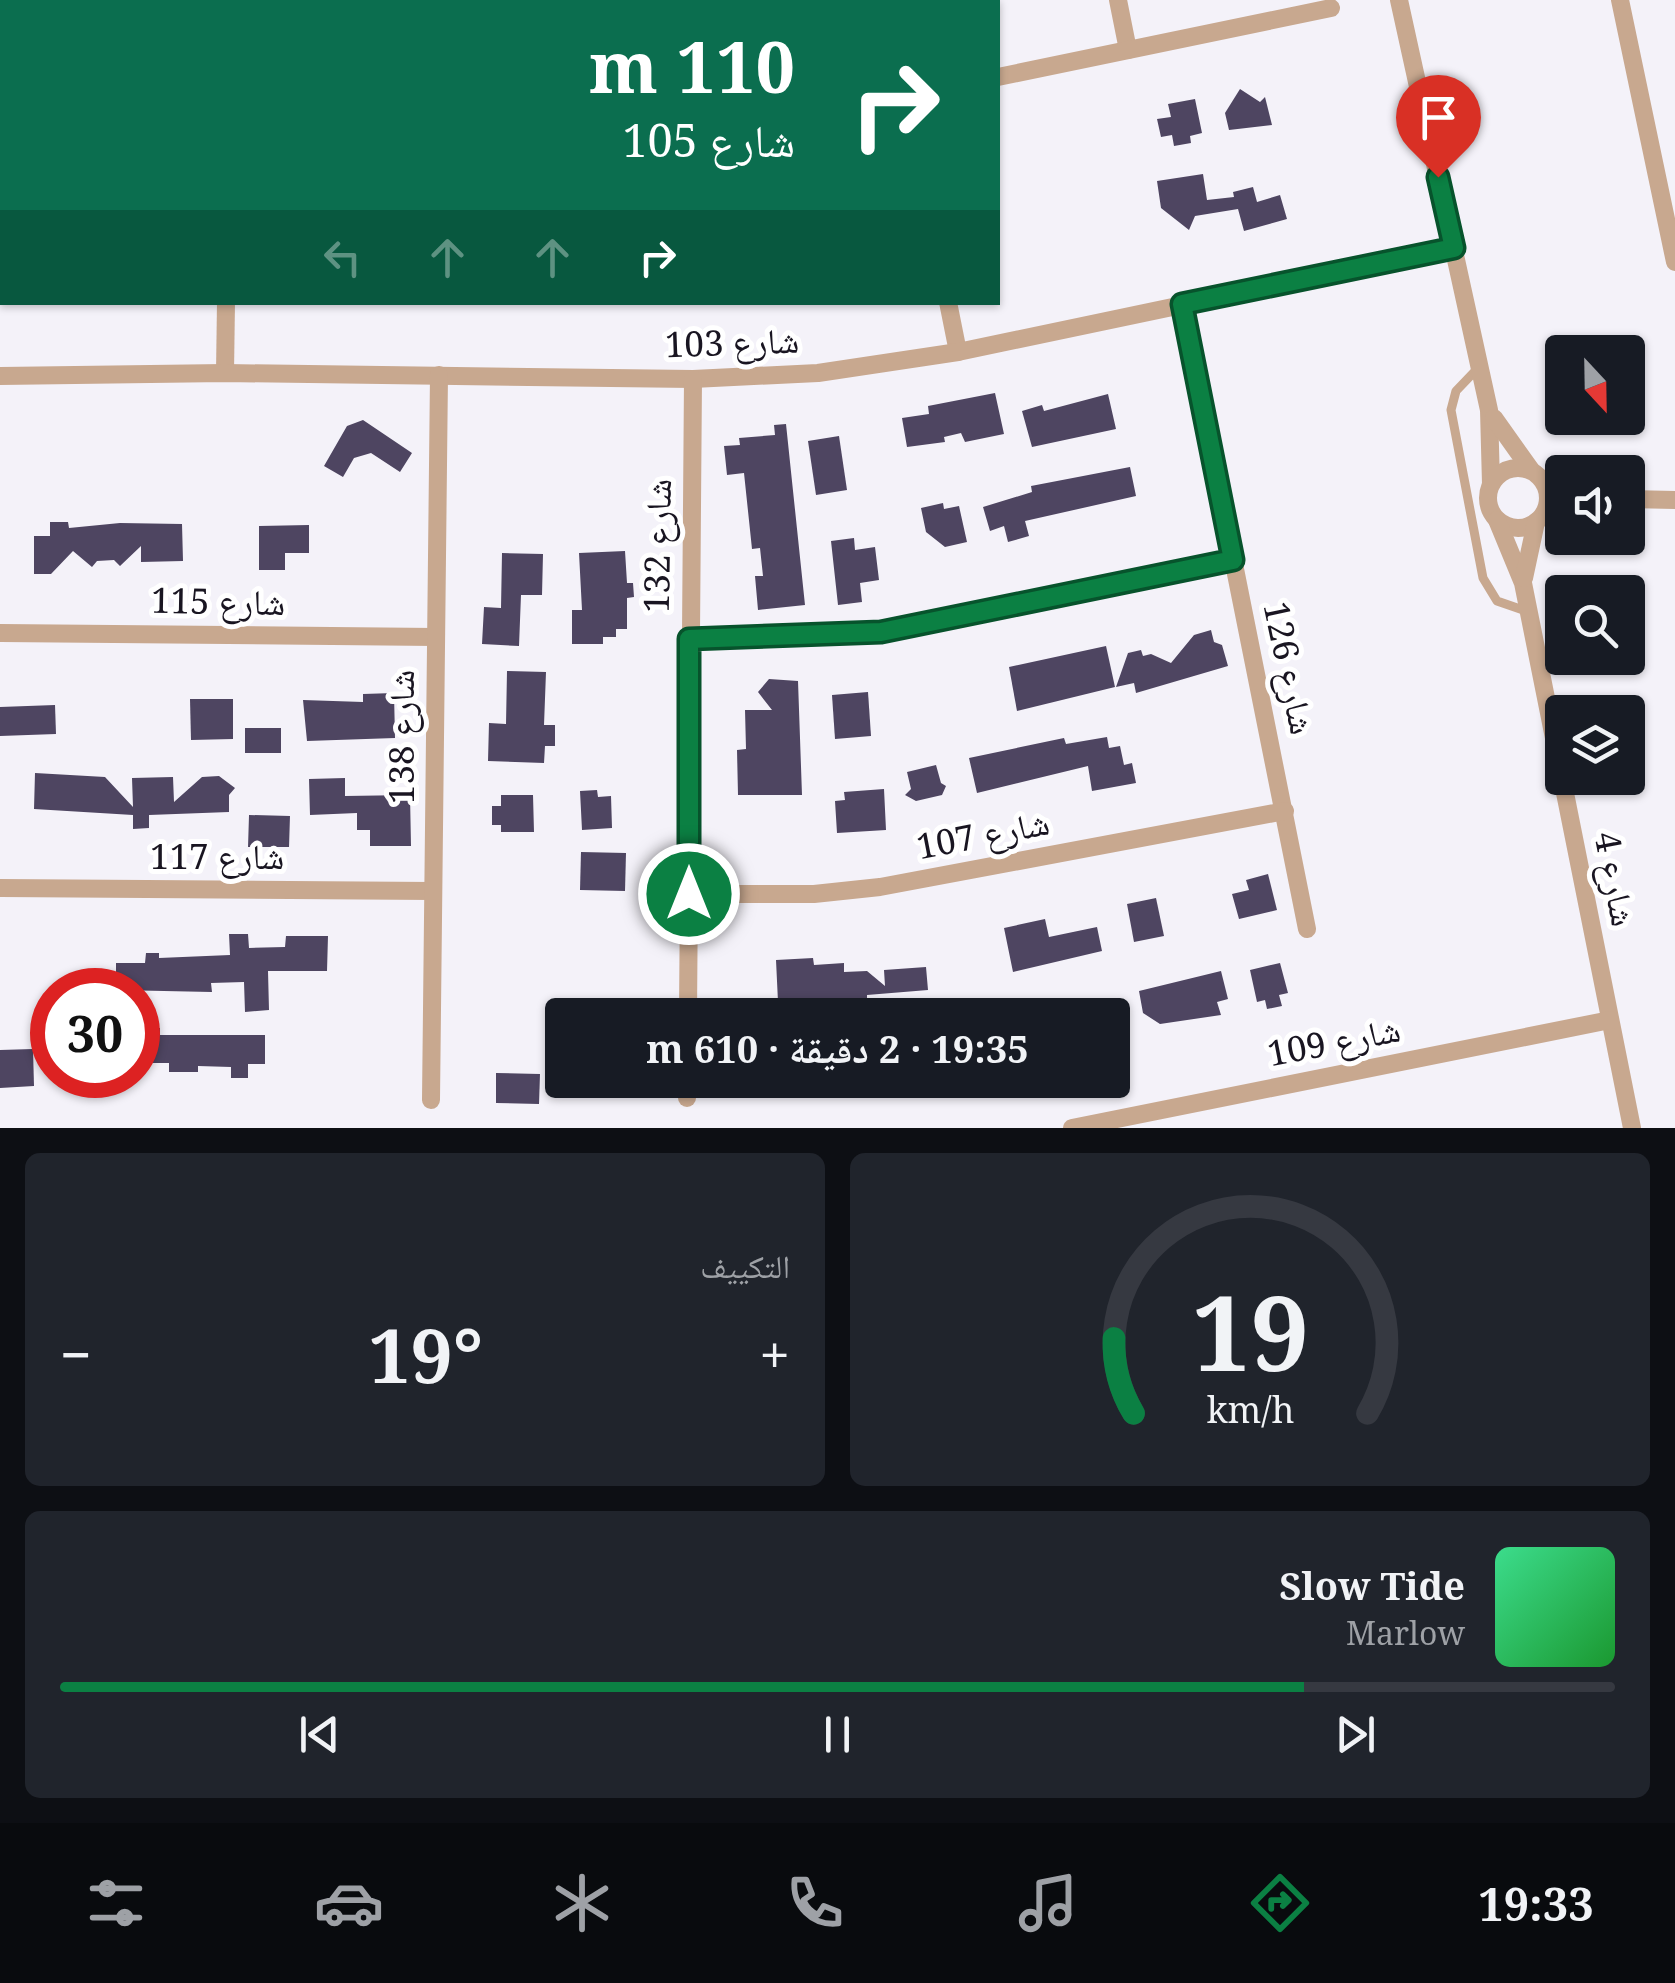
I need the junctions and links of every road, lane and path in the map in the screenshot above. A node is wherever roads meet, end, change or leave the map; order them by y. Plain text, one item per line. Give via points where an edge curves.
1 (1118, 0) edge
2 (1399, 0) edge
3 (1620, 0) edge
4 (1331, 8) dead end
5 (1128, 50) junction
6 (1000, 76) edge
7 (1454, 248) junction
8 (1675, 262) edge
9 (1182, 304) junction
10 (226, 305) edge
11 (949, 305) edge
12 (958, 352) junction
13 (1479, 368) junction
14 (225, 373) junction
15 (439, 375) junction
16 (0, 376) edge
17 (693, 379) junction
18 (1489, 410) junction
19 (1535, 473) junction
20 (1545, 477) edge
21 (1491, 484) junction
22 (1645, 499) edge
23 (1675, 500) edge
24 (1545, 516) edge
25 (1539, 519) junction
26 (1497, 520) junction
27 (1233, 560) junction
28 (1523, 583) junction
29 (1529, 612) junction
30 (0, 633) edge
31 (436, 636) junction
32 (689, 639) junction
33 (1286, 811) junction
34 (0, 888) edge
35 (433, 891) junction
36 (689, 894) junction
37 (1307, 929) dead end
38 (688, 998) edge
39 (1610, 1020) junction
40 (432, 1100) dead end
41 (1072, 1128) edge
42 (1632, 1128) edge

1 - 5 street
2 - 7 street
3 - 8 street
4 - 5 street
5 - 6 street
7 - 9 street, شارع 103
7 - 13 street
9 - 12 street, شارع 103
9 - 27 street, شارع 126
10 - 14 street
11 - 12 street
12 - 17 street, شارع 103 via 818,373
13 - 18 street
13 - 29 lane via 1456,391 1451,410 1483,578 1497,601
14 - 15 street, شارع 103
14 - 16 street, شارع 103
15 - 17 street, شارع 103
15 - 31 street, شارع 138
17 - 32 street, شارع 132
18 - 19 street
18 - 21 street
19 - 20 street
19 - 21 street via 1504,471
19 - 25 street via 1548,500
21 - 26 street via 1488,503
22 - 23 street
24 - 25 street
25 - 26 street via 1520,528
25 - 28 street, شارع 4
26 - 28 street, شارع 4
27 - 32 street via 881,632
27 - 33 street, شارع 126
28 - 29 street, شارع 4
29 - 39 street, شارع 4
30 - 31 street, شارع 115
31 - 35 street, شارع 138
32 - 36 street, شارع 132
33 - 36 street, شارع 107 via 880,888
33 - 37 street, شارع 126
34 - 35 street, شارع 117
35 - 40 street, شارع 138
36 - 38 street, شارع 132
39 - 41 street, شارع 109
39 - 42 street, شارع 4

